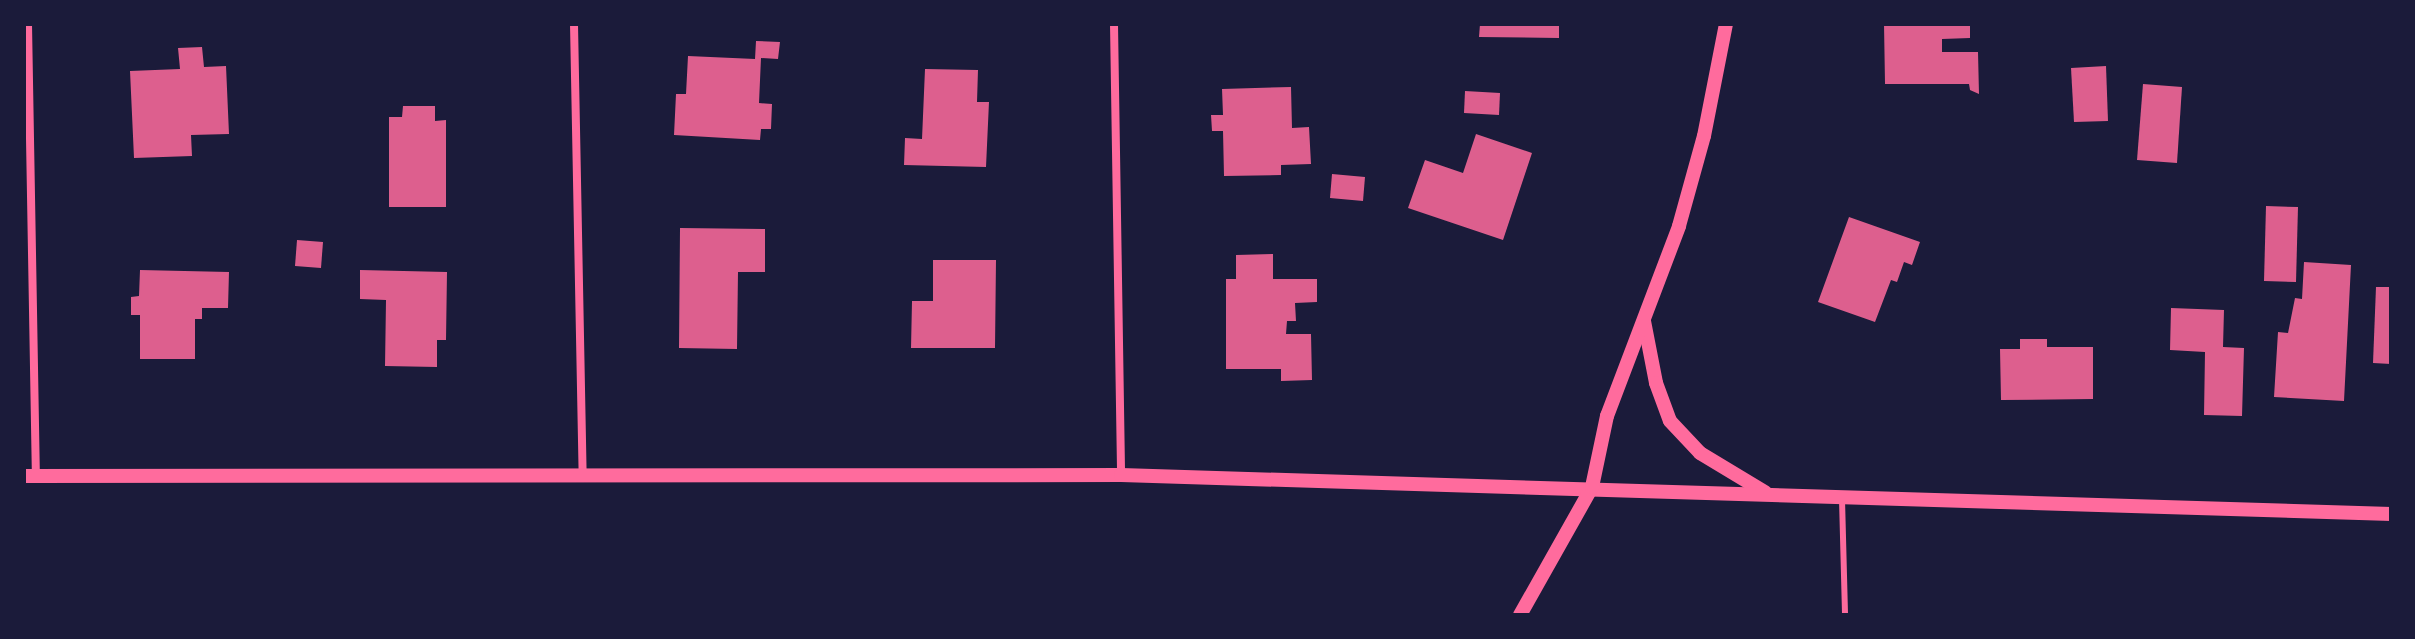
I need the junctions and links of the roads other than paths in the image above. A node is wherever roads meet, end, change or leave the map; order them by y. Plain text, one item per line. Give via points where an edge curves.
1 (28, 24) edge
2 (574, 24) edge
3 (1114, 24) edge
4 (1726, 24) edge
5 (1644, 321) junction
6 (1121, 475) junction
7 (30, 476) edge
8 (583, 478) junction
9 (1592, 487) junction
10 (1765, 493) junction
11 (1842, 496) junction
12 (2391, 514) edge
13 (1520, 615) edge
14 (1845, 615) edge

1 - 7 street
2 - 8 street
3 - 6 street
4 - 5 street via 1700,152
5 - 9 street via 1607,416
5 - 10 street via 1670,421 1700,453
6 - 8 street
6 - 9 street
7 - 8 street
9 - 10 street
9 - 13 street
10 - 11 street
11 - 12 street
11 - 14 lane

